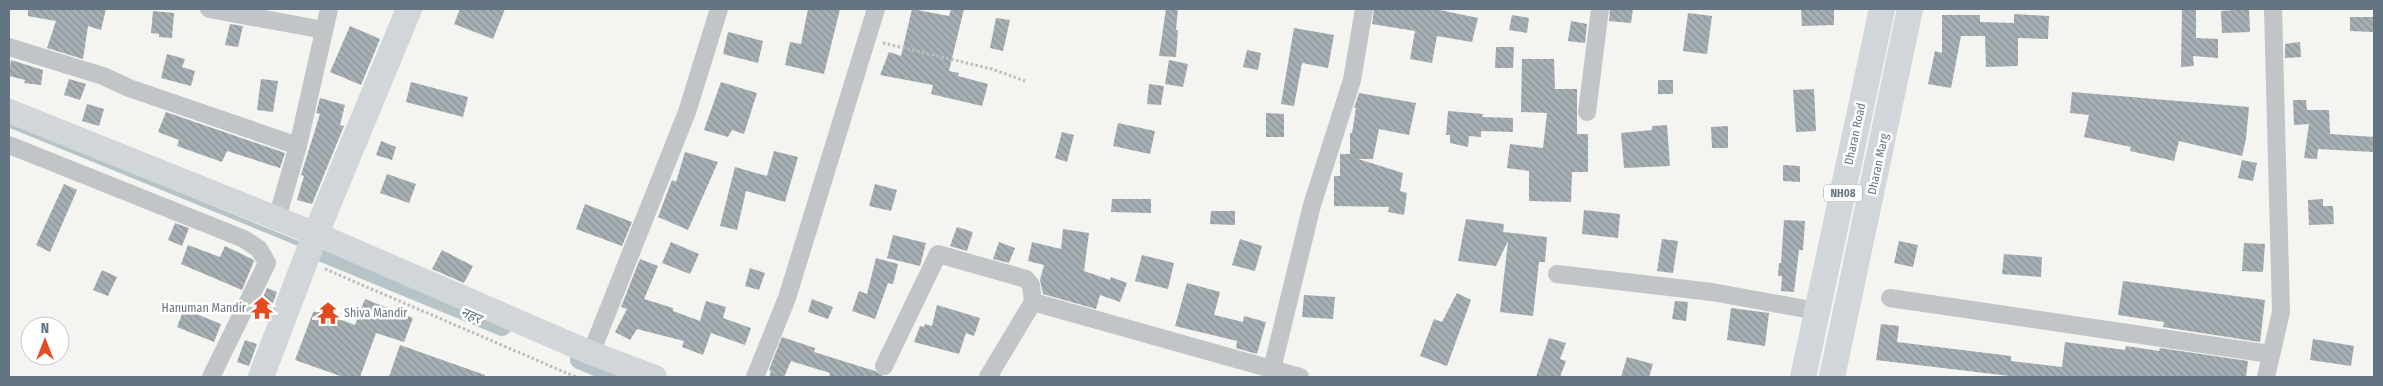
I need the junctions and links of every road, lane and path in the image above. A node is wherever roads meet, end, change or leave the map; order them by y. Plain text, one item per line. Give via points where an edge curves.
1 (209, 9) edge
2 (328, 9) edge
3 (409, 9) edge
4 (719, 9) edge
5 (876, 9) edge
6 (1364, 9) edge
7 (1600, 9) edge
8 (1882, 9) edge
9 (1910, 9) edge
10 (2273, 9) edge
11 (324, 30) junction
12 (868, 38) junction
13 (9, 47) edge
14 (1025, 81) dead end
15 (9, 111) edge
16 (1587, 112) dead end
17 (9, 145) edge
18 (298, 146) junction
19 (277, 218) junction
20 (316, 234) junction
21 (306, 260) junction
22 (1557, 274) dead end
23 (1890, 298) dead end
24 (1033, 302) junction
25 (1817, 311) junction
26 (591, 353) junction
27 (2270, 354) junction
28 (884, 366) dead end
29 (1272, 369) junction
30 (211, 377) edge
31 (261, 377) edge
32 (576, 377) edge
33 (655, 377) edge
34 (755, 377) edge
35 (988, 377) edge
36 (1300, 377) edge
37 (1803, 377) edge
38 (1832, 377) edge
39 (2266, 377) edge

1 - 11 street
2 - 11 street
3 - 20 main road
4 - 26 street via 687,112
5 - 12 street
6 - 29 street via 1352,80 1312,204
7 - 16 street
8 - 25 main road, Dharan Road / NH08
9 - 38 main road, Dharan Marg / NH08
10 - 27 street via 2281,312
11 - 18 street
12 - 14 path
12 - 34 street via 787,298
13 - 18 street via 103,76 129,88
15 - 19 street
17 - 30 street via 244,239 259,249 267,263
18 - 19 street
19 - 20 street
20 - 21 main road
20 - 26 street
21 - 31 main road
21 - 32 path
22 - 25 street via 1712,292
23 - 27 street
24 - 28 street via 1031,285 1026,279 938,254
24 - 29 street
24 - 35 street
25 - 37 main road, Dharan Road / NH08
26 - 33 street
27 - 39 street
29 - 36 street

